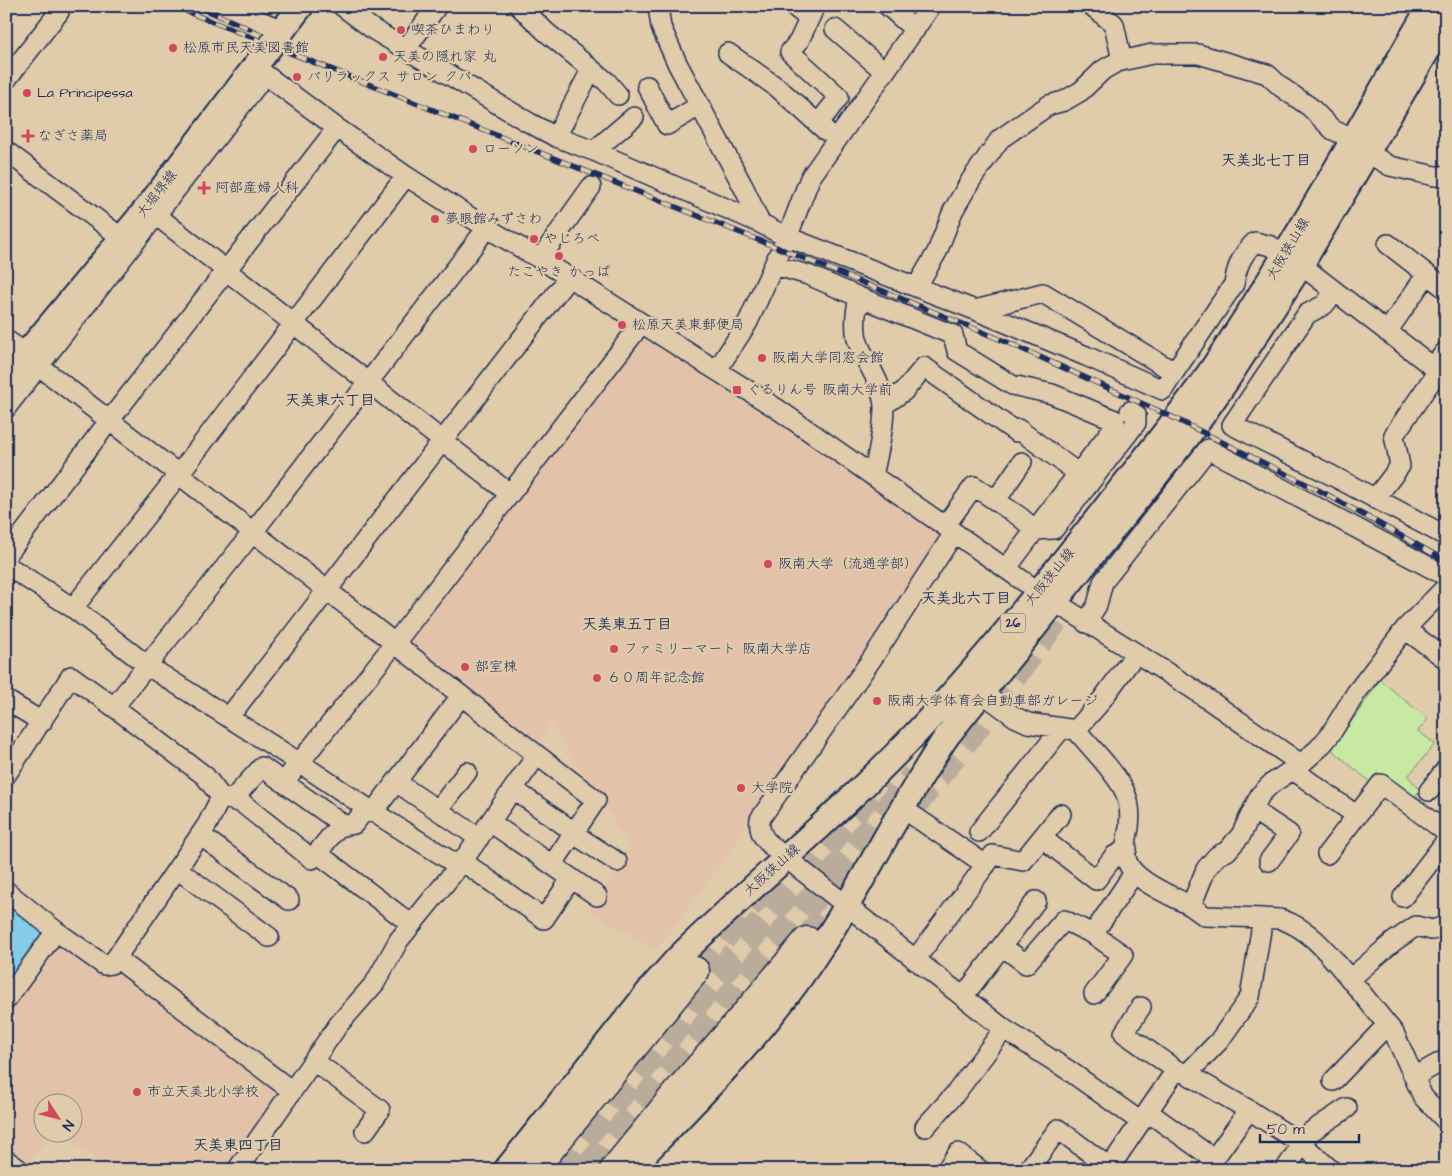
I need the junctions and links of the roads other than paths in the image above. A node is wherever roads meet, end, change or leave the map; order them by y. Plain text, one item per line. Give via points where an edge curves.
1 (225, 6) edge
2 (301, 6) edge
3 (342, 6) edge
4 (437, 6) edge
5 (519, 6) edge
6 (658, 6) edge
7 (793, 6) edge
8 (888, 6) edge
9 (931, 6) edge
10 (1092, 6) edge
11 (1430, 6) edge
12 (60, 12) dead end
13 (812, 12) edge
14 (1446, 19) edge
15 (282, 30) junction
16 (835, 30) dead end
17 (915, 30) junction
18 (406, 49) junction
19 (728, 53) dead end
20 (1122, 61) junction
21 (591, 70) junction
22 (260, 71) junction
23 (885, 72) junction
24 (6, 80) edge
25 (647, 86) dead end
26 (618, 95) dead end
27 (699, 106) junction
28 (634, 117) dead end
29 (818, 124) junction
30 (337, 128) junction
31 (556, 137) junction
32 (836, 140) junction
33 (1360, 146) junction
34 (6, 151) edge
35 (594, 151) junction
36 (406, 176) junction
37 (1446, 176) edge
38 (591, 187) dead end
39 (151, 212) junction
40 (760, 223) junction
41 (487, 228) junction
42 (785, 236) junction
43 (122, 238) junction
44 (1388, 244) dead end
45 (540, 259) junction
46 (1294, 260) junction
47 (774, 264) junction
48 (226, 271) junction
49 (1427, 274) junction
50 (569, 277) junction
51 (917, 286) junction
52 (1446, 289) edge
53 (1335, 292) junction
54 (860, 297) junction
55 (975, 310) junction
56 (294, 324) junction
57 (641, 324) junction
58 (1387, 332) junction
59 (6, 340) edge
60 (1446, 351) edge
61 (33, 360) junction
62 (717, 370) junction
63 (1175, 371) junction
64 (1439, 371) edge
65 (6, 378) edge
66 (369, 382) junction
67 (884, 405) junction
68 (6, 408) edge
69 (1130, 411) dead end
70 (109, 421) junction
71 (442, 441) junction
72 (1022, 462) dead end
73 (179, 474) junction
74 (1079, 474) junction
75 (874, 476) junction
76 (510, 494) junction
77 (1375, 499) junction
78 (996, 500) junction
79 (949, 529) junction
80 (1035, 530) junction
81 (253, 532) junction
82 (1446, 536) edge
83 (6, 556) edge
84 (6, 565) edge
85 (1006, 569) junction
86 (1446, 576) edge
87 (1446, 587) edge
88 (327, 590) junction
89 (1047, 597) junction
90 (1439, 605) edge
91 (73, 608) junction
92 (1086, 623) junction
93 (1405, 628) junction
94 (395, 644) junction
95 (1136, 654) junction
96 (1446, 659) edge
97 (148, 666) junction
98 (981, 692) junction
99 (461, 696) junction
100 (6, 700) edge
101 (114, 707) junction
102 (229, 716) junction
103 (42, 722) junction
104 (1069, 729) junction
105 (536, 755) junction
106 (300, 763) junction
107 (1296, 766) junction
108 (1446, 769) edge
109 (467, 772) dead end
110 (6, 775) edge
111 (284, 782) junction
112 (396, 782) junction
113 (513, 789) junction
114 (1428, 791) dead end
115 (227, 798) junction
116 (902, 808) junction
117 (370, 810) junction
118 (438, 810) junction
119 (1253, 810) junction
120 (1062, 814) dead end
121 (1357, 816) junction
122 (345, 826) junction
123 (484, 830) junction
124 (574, 832) junction
125 (980, 832) dead end
126 (1446, 832) edge
127 (200, 836) junction
128 (1042, 838) junction
129 (1446, 841) edge
130 (1127, 849) junction
131 (317, 853) junction
132 (1328, 854) dead end
133 (786, 858) junction
134 (617, 862) dead end
135 (1270, 862) dead end
136 (461, 863) junction
137 (552, 865) junction
138 (986, 865) junction
139 (177, 869) junction
140 (1134, 873) junction
141 (572, 879) junction
142 (6, 891) edge
143 (597, 896) dead end
144 (1403, 897) dead end
145 (289, 900) dead end
146 (1036, 902) dead end
147 (847, 906) junction
148 (1191, 906) junction
149 (1263, 918) junction
150 (411, 924) junction
151 (1446, 926) edge
152 (56, 931) junction
153 (1093, 934) junction
154 (270, 937) dead end
155 (807, 941) tunnel mouth
156 (1002, 946) junction
157 (116, 958) junction
158 (915, 960) junction
159 (695, 971) tunnel mouth
160 (1350, 979) junction
161 (1094, 994) dead end
162 (963, 997) junction
163 (6, 1000) edge
164 (1141, 1006) dead end
165 (1387, 1025) junction
166 (1004, 1029) junction
167 (1446, 1059) edge
168 (314, 1061) junction
169 (1182, 1072) junction
170 (1414, 1077) junction
171 (1333, 1081) dead end
172 (292, 1090) junction
173 (1347, 1108) dead end
174 (1249, 1110) junction
175 (1144, 1117) junction
176 (1446, 1121) edge
177 (925, 1127) dead end
178 (365, 1131) dead end
179 (1302, 1144) junction
180 (6, 1160) edge
181 (1210, 1164) edge
182 (1111, 1169) edge
183 (20, 1170) edge
184 (237, 1170) edge
185 (506, 1170) edge
186 (533, 1170) edge
187 (614, 1170) edge
188 (629, 1170) edge
189 (946, 1170) edge
190 (980, 1170) edge
191 (1028, 1170) edge
192 (1284, 1170) edge
193 (1332, 1170) edge

1 - 15 street
2 - 15 main road, 大堀堺線
3 - 18 street
4 - 18 street
5 - 21 street
6 - 27 street via 661,27
7 - 13 street
8 - 17 street
9 - 17 street
10 - 20 street via 1114,24
11 - 33 main road, 大阪狭山線 / 26
12 - 24 street
13 - 29 street via 799,41 790,52 839,97
14 - 33 main road, 大阪狭山線 / 26
15 - 22 main road, 大堀堺線
16 - 23 street
17 - 23 street
18 - 31 street
19 - 29 street via 778,88
20 - 33 street via 1152,54 1198,54 1267,74 1310,107 1333,130
20 - 51 street via 1103,70 1081,91 1049,106 1000,139 971,180 938,252
21 - 26 street
21 - 31 street
22 - 30 street
22 - 39 main road, 大堀堺線
23 - 32 street
25 - 27 street via 667,125
27 - 40 street
28 - 35 street
29 - 32 street
30 - 36 street
30 - 48 street
31 - 35 street
32 - 42 street via 810,178
33 - 37 street via 1390,166
33 - 46 main road, 大阪狭山線 / 26
34 - 43 street
35 - 40 street
36 - 41 street
36 - 56 street
38 - 45 street
39 - 43 main road, 大堀堺線
39 - 48 street
39 - 61 street
40 - 42 street
41 - 45 street
41 - 66 street
42 - 47 street
42 - 51 street
43 - 61 main road, 大堀堺線
44 - 49 street
45 - 50 street
46 - 53 street
46 - 63 street via 1271,246 1255,242 1236,268 1234,284
46 - 89 main road, 大阪狭山線 / 26 via 1262,328 1188,436
47 - 54 street
47 - 62 street via 748,322
48 - 56 street
48 - 70 street
49 - 52 street
49 - 58 street
50 - 57 street
50 - 71 street
51 - 55 street
53 - 58 street
53 - 77 street via 1324,305 1307,314 1232,425
54 - 67 street via 855,312 857,339 879,383
54 - 74 street via 953,335 957,351 1012,385 1052,394 1115,420 1114,427
55 - 63 street via 1043,294
55 - 63 street via 1163,390
56 - 66 street
56 - 73 street
57 - 62 street
57 - 76 street
58 - 64 street
59 - 61 street
60 - 64 street
61 - 65 main road, 大堀堺線
61 - 68 street
61 - 70 street
62 - 75 street
64 - 77 street via 1394,435 1400,466
66 - 71 street
66 - 81 street
67 - 74 street via 904,391 924,367
67 - 75 street
69 - 80 street via 1136,415 1136,423 1054,530
70 - 73 street
70 - 83 street
71 - 76 street
71 - 88 street
72 - 78 street
73 - 81 street
73 - 91 street
74 - 80 street
75 - 79 street
76 - 94 street
77 - 82 street
78 - 79 street via 974,486
78 - 80 street
79 - 85 street
79 - 133 street via 876,653 760,819 762,836
80 - 85 street
81 - 88 street
81 - 97 street
84 - 91 street
85 - 89 street
86 - 92 street via 1208,448 1103,582 1097,605
87 - 90 street
88 - 94 street
88 - 102 street
89 - 92 street
89 - 98 main road, 大阪狭山線 / 26
89 - 133 main road, 大阪狭山線 / 26 via 988,652 858,792
90 - 93 street
91 - 97 street
92 - 95 street
93 - 96 street
93 - 107 street via 1356,693 1330,735
94 - 99 street
94 - 106 street
95 - 104 street via 1098,705
95 - 107 street via 1193,689
97 - 101 street
97 - 102 street
98 - 104 street via 1028,723
98 - 116 main road, 大阪狭山線 / 26 via 942,743
99 - 105 street
99 - 112 street
100 - 103 street
101 - 103 street via 71,676
101 - 115 street via 205,776
102 - 106 street
103 - 110 street
104 - 125 street
104 - 130 street via 1111,771 1124,790 1130,825
105 - 113 street
105 - 124 street via 596,800
106 - 111 street
106 - 117 street
107 - 119 street via 1260,795
107 - 121 street
108 - 114 street
109 - 118 street
111 - 115 street via 262,767
111 - 122 street
112 - 117 street via 377,807
112 - 118 street
113 - 123 street
113 - 124 street
115 - 127 street
115 - 131 street via 242,803 312,859
116 - 138 street
116 - 147 main road, 大阪狭山線 / 26
117 - 122 street via 354,824
117 - 136 street
118 - 123 street
119 - 135 street via 1289,834
119 - 148 street via 1241,835 1206,869
120 - 128 street
121 - 126 street via 1381,784
121 - 132 street
122 - 131 street via 339,826
123 - 136 street
123 - 137 street
124 - 134 street
124 - 137 street
127 - 139 street
127 - 145 street
128 - 130 street via 1096,880 1114,856
128 - 138 street via 1023,861 993,855
129 - 144 street
130 - 140 street via 1127,860
131 - 150 street
133 - 147 street
133 - 185 main road, 大阪狭山線 / 26 via 665,973
136 - 141 street via 544,919
136 - 150 street
137 - 141 street
138 - 158 street
139 - 154 street
139 - 157 street
140 - 148 street
140 - 153 street
141 - 143 street
142 - 152 street
146 - 156 street
147 - 158 street
147 - 188 main road, 大阪狭山線 / 26 via 820,950 773,1013
148 - 149 street via 1205,916
149 - 160 street via 1282,920 1309,934
149 - 169 street via 1250,997 1219,1041
150 - 168 street via 375,983 339,1024
151 - 160 street via 1432,930 1416,926
152 - 157 street via 104,965 111,964
152 - 163 street
153 - 156 street via 1064,920 1026,964
153 - 161 street via 1123,955
155 - 187 highway
156 - 162 street
157 - 172 street
158 - 162 street
159 - 186 highway
160 - 165 street
162 - 166 street
164 - 169 street via 1124,1033
165 - 170 street via 1394,1033
165 - 171 street
166 - 175 street
166 - 177 street via 955,1094
167 - 170 street
168 - 172 street
168 - 178 street via 380,1110
169 - 174 street
169 - 175 street
170 - 176 street via 1423,1098
172 - 184 street
173 - 179 street via 1309,1133
174 - 179 street
174 - 181 street
175 - 181 street
175 - 182 street
179 - 192 street
179 - 193 street
180 - 183 street
182 - 191 street via 1058,1129
189 - 190 street via 958,1153

